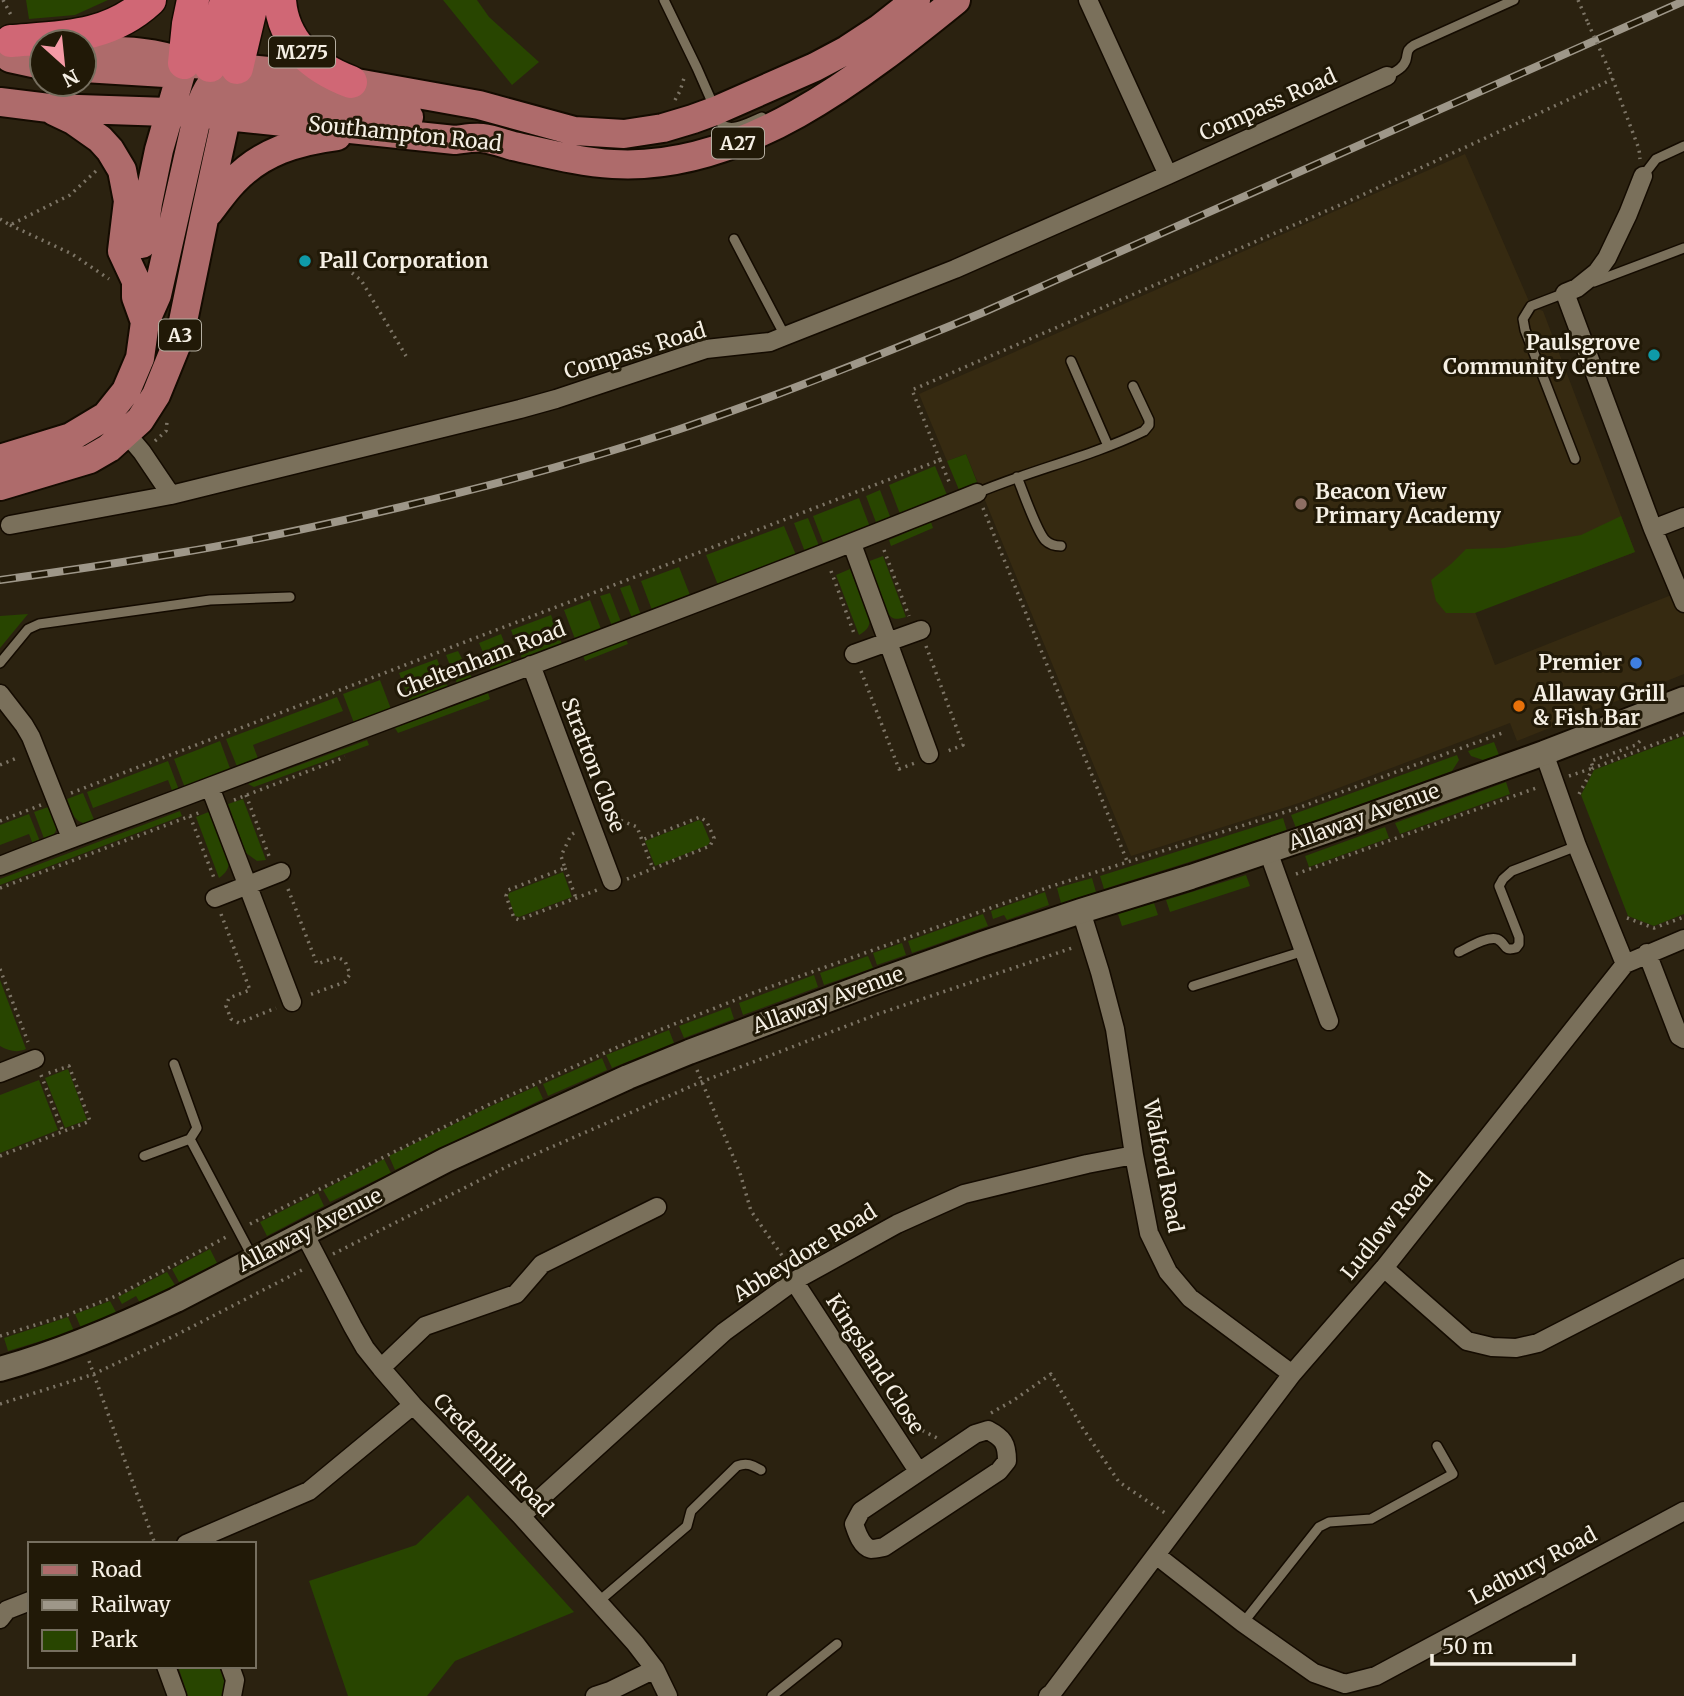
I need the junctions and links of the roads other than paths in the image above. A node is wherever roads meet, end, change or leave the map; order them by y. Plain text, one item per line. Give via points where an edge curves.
1 (149, 0) edge
2 (193, 0) edge
3 (226, 0) edge
4 (253, 0) edge
5 (280, 0) edge
6 (664, 0) edge
7 (916, 0) edge
8 (956, 0) edge
9 (1088, 0) edge
10 (1514, 0) edge
11 (6, 37) edge
12 (28, 43) edge
13 (98, 50) edge
14 (28, 62) edge
15 (98, 71) edge
16 (1387, 76) joint
17 (351, 82) junction
18 (195, 89) junction
19 (830, 94) junction
20 (0, 102) edge
21 (48, 108) junction
22 (715, 111) junction
23 (378, 131) junction
24 (481, 138) junction
25 (1684, 146) edge
26 (1168, 175) junction
27 (1643, 176) joint
28 (204, 219) junction
29 (734, 239) dead end
30 (1684, 248) edge
31 (127, 282) junction
32 (1571, 291) junction
33 (145, 322) junction
34 (785, 336) junction
35 (1070, 361) dead end
36 (1133, 386) dead end
37 (126, 433) junction
38 (1108, 446) junction
39 (1575, 458) dead end
40 (0, 459) edge
41 (1017, 477) junction
42 (0, 486) edge
43 (977, 494) joint
44 (171, 495) junction
45 (1684, 517) edge
46 (10, 525) dead end
47 (1653, 529) junction
48 (852, 544) junction
49 (1061, 546) dead end
50 (290, 597) dead end
51 (1684, 603) edge
52 (921, 630) dead end
53 (888, 642) junction
54 (854, 654) dead end
55 (0, 663) edge
56 (531, 665) junction
57 (0, 694) edge
58 (1684, 699) edge
59 (1544, 753) junction
60 (929, 754) dead end
61 (210, 787) junction
62 (71, 838) junction
63 (1577, 846) junction
64 (1268, 851) junction
65 (0, 866) edge
66 (281, 872) dead end
67 (612, 881) dead end
68 (247, 885) junction
69 (215, 898) dead end
70 (1081, 911) junction
71 (1684, 939) edge
72 (1304, 951) junction
73 (1459, 952) dead end
74 (1647, 953) junction
75 (1625, 964) junction
76 (1193, 986) dead end
77 (292, 1002) dead end
78 (1329, 1021) dead end
79 (1684, 1040) edge
80 (174, 1064) dead end
81 (38, 1068) road end
82 (0, 1073) edge
83 (190, 1139) junction
84 (1134, 1154) junction
85 (144, 1156) dead end
86 (657, 1207) dead end
87 (304, 1233) junction
88 (253, 1259) junction
89 (1384, 1268) junction
90 (1684, 1268) edge
91 (797, 1280) junction
92 (1, 1366) edge
93 (380, 1368) junction
94 (1292, 1374) junction
95 (413, 1405) junction
96 (1437, 1446) dead end
97 (761, 1470) dead end
98 (918, 1471) junction
99 (1684, 1511) edge
100 (521, 1516) junction
101 (191, 1542) edge
102 (1156, 1555) junction
103 (28, 1602) edge
104 (598, 1602) junction
105 (0, 1619) edge
106 (1243, 1623) junction
107 (837, 1644) dead end
108 (167, 1668) edge
109 (231, 1668) edge
110 (655, 1669) junction
111 (177, 1696) edge
112 (232, 1696) edge
113 (595, 1696) edge
114 (668, 1696) edge
115 (772, 1696) edge
116 (1048, 1696) edge

1 - 11 highway via 127,18 98,30 50,38
2 - 18 highway via 188,24
3 - 18 highway
4 - 18 highway, M275
5 - 17 highway, M275 via 295,45
6 - 22 lane
7 - 22 main road, Southampton Road / A27 via 825,62
8 - 19 main road, Southampton Road / A27
9 - 26 street
10 - 16 lane via 1414,45 1400,69
11 - 12 main road
11 - 14 main road via 10,58
13 - 18 main road, A27 via 167,56
15 - 18 main road, A27
16 - 26 street, Compass Road
17 - 18 main road, Southampton Road / A27 via 300,74
17 - 22 main road, Southampton Road / A27 via 479,105 574,131 624,134
18 - 21 main road, A27
18 - 23 main road, Southampton Road / A27
18 - 24 main road via 425,119 462,127
18 - 28 main road, A3
18 - 31 main road via 159,150
18 - 33 main road, A3 via 157,295
19 - 22 lane via 732,128 722,125
19 - 24 main road, Southampton Road / A27 via 757,135 673,161 611,164
20 - 21 main road, A27
21 - 31 main road via 100,139 119,162 128,201 122,251
23 - 24 main road, Southampton Road / A27 via 455,140
23 - 28 main road, A3 via 275,150 239,176
25 - 27 lane via 1656,159
26 - 34 street, Compass Road via 955,270
27 - 32 street via 1607,258 1597,272
28 - 37 main road, A3 via 180,336 156,395
29 - 34 lane
30 - 32 lane
31 - 33 main road
32 - 39 lane via 1531,306 1523,319
32 - 47 street
33 - 40 main road, A3 via 140,358 126,391 106,416 71,437
34 - 44 street, Compass Road via 706,349 520,410
35 - 38 lane
36 - 38 lane via 1149,425
37 - 42 main road, A3 via 90,459
37 - 44 street
38 - 41 lane
41 - 43 lane
41 - 49 lane via 1045,540
43 - 48 street, Cheltenham Road
44 - 46 street, Compass Road
45 - 47 street
47 - 51 street
48 - 53 street
48 - 56 street, Cheltenham Road
50 - 55 lane via 210,600 40,624 28,629
52 - 53 street
53 - 54 street
53 - 60 street
56 - 61 street, Cheltenham Road
56 - 67 street, Stratton Close
57 - 62 street via 31,737
58 - 59 street, Allaway Avenue
59 - 63 street
59 - 64 street, Allaway Avenue
61 - 62 street, Cheltenham Road
61 - 68 street
62 - 65 street, Cheltenham Road
63 - 73 lane via 1512,871 1503,879 1499,886 1519,937 1516,948 1510,950 1495,938
63 - 75 street
64 - 70 street, Allaway Avenue
64 - 72 street
66 - 68 street
68 - 69 street
68 - 77 street
70 - 84 street, Walford Road via 1115,1029
70 - 87 street, Allaway Avenue via 878,981 628,1077 446,1160
71 - 74 street
72 - 76 lane
72 - 78 street
74 - 75 street
74 - 79 street
75 - 89 street, Ludlow Road
80 - 83 lane via 197,1128
81 - 82 street
83 - 85 lane
83 - 88 lane
84 - 91 street, Abbeydore Road via 964,1194 897,1224
84 - 94 street, Walford Road via 1149,1233 1168,1272 1190,1298
86 - 93 street via 542,1264 516,1294 425,1326
87 - 88 street, Allaway Avenue
87 - 93 street, Credenhill Road
88 - 92 street, Allaway Avenue via 82,1342
89 - 90 street via 1467,1341 1516,1348 1538,1343
89 - 94 street, Ludlow Road
91 - 98 street, Kingsland Close
91 - 100 street, Abbeydore Road via 724,1332
93 - 95 street, Credenhill Road
94 - 102 street, Ludlow Road
95 - 100 street, Credenhill Road
95 - 101 street via 309,1491
96 - 106 lane via 1452,1474 1371,1519 1319,1527
97 - 104 lane via 750,1464 737,1466 691,1511 687,1526
98 - 98 street via 988,1430 1007,1448 1007,1461 999,1471 884,1547 871,1549 854,1524 861,1511
99 - 106 street, Ledbury Road via 1366,1679 1345,1684 1314,1673
100 - 104 street, Credenhill Road
102 - 106 street, Ledbury Road
102 - 116 street, Ludlow Road
103 - 105 street
104 - 110 street, Credenhill Road
107 - 115 lane
108 - 111 street
109 - 112 street via 235,1680
110 - 113 street
110 - 114 street, Credenhill Road

